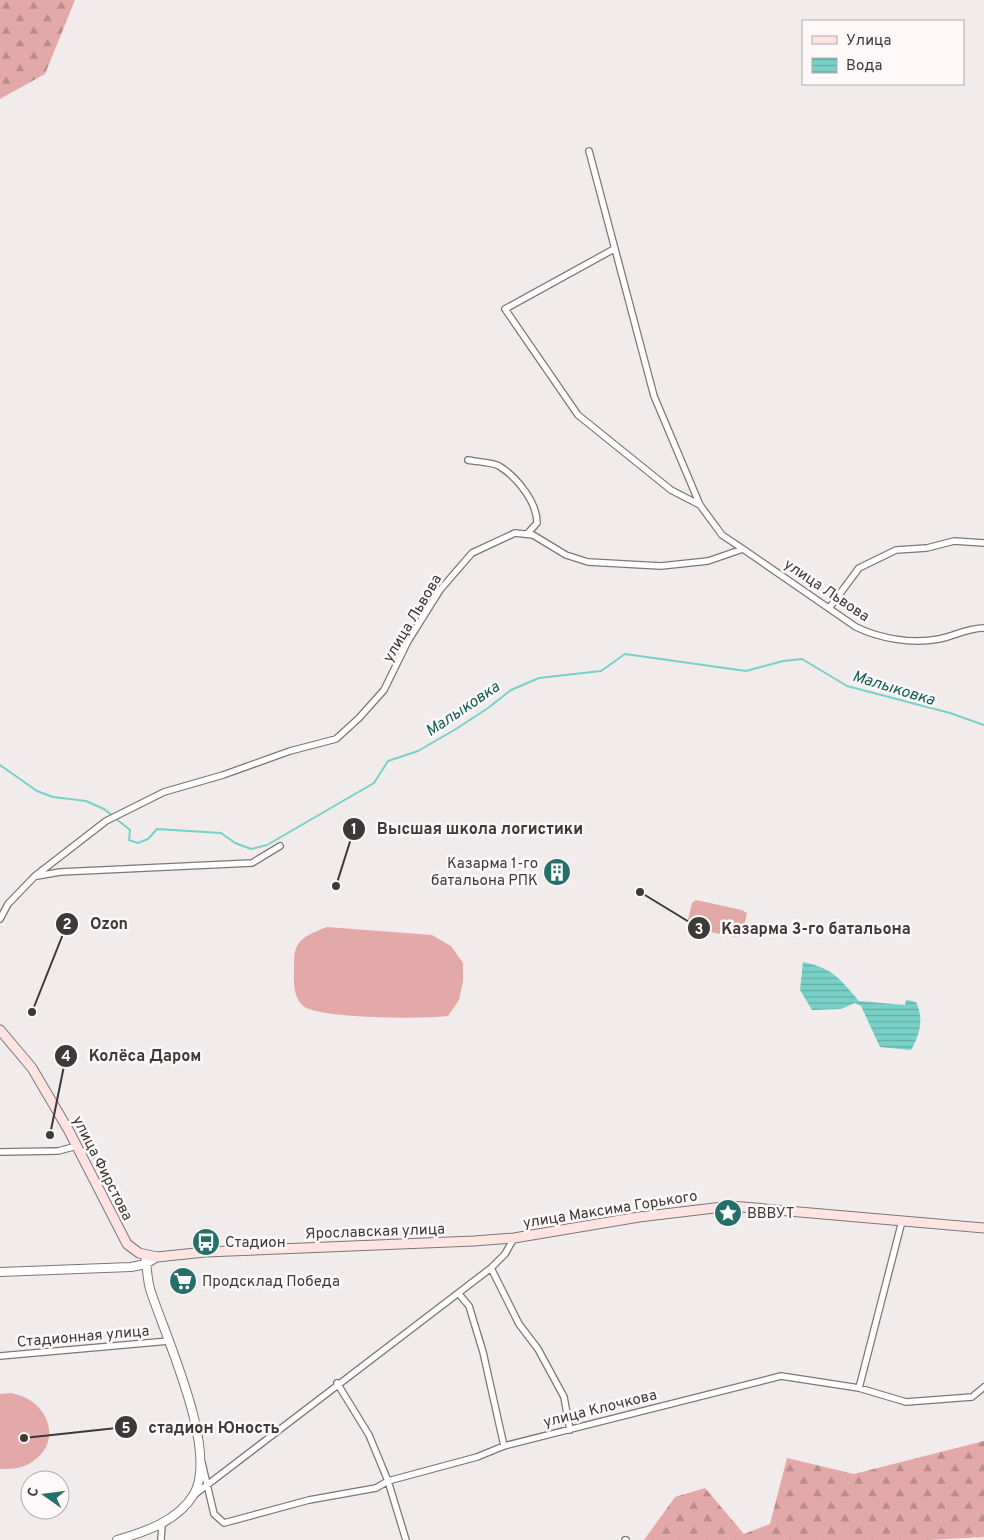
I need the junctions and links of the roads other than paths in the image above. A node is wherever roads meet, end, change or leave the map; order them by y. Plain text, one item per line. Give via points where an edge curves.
1 (589, 151) dead end
2 (614, 249) junction
3 (468, 460) dead end
4 (700, 505) junction
5 (527, 534) junction
6 (984, 543) edge
7 (743, 549) junction
8 (830, 607) junction
9 (984, 628) edge
10 (280, 846) dead end
11 (35, 876) junction
12 (0, 919) edge
13 (0, 1030) edge
14 (77, 1146) junction
15 (0, 1152) edge
16 (902, 1220) junction
17 (984, 1228) edge
18 (514, 1238) junction
19 (157, 1257) joint
20 (145, 1260) junction
21 (491, 1268) junction
22 (0, 1272) edge
23 (459, 1294) junction
24 (169, 1341) junction
25 (0, 1356) edge
26 (337, 1383) junction
27 (984, 1387) edge
28 (859, 1388) junction
29 (570, 1430) junction
30 (504, 1446) junction
31 (202, 1461) junction
32 (388, 1481) junction
33 (208, 1484) junction
34 (194, 1495) junction
35 (162, 1524) junction
36 (117, 1540) edge
37 (161, 1540) edge
38 (406, 1540) edge

1 - 2 street
2 - 4 street via 654,396
2 - 4 street via 505,309 578,415 670,490
3 - 5 street via 498,466 522,486 537,514 538,523
4 - 7 street, улица Львова via 722,535
5 - 7 street via 566,555 588,562 661,566 708,561
5 - 11 street, улица Львова via 515,534 472,553 440,590 408,641 384,690 336,739 164,792 106,821
6 - 8 street via 954,542 896,550 859,568
7 - 8 street, улица Львова
8 - 9 street, улица Львова via 856,627 875,636 938,639
10 - 11 street via 252,862
11 - 12 street, улица Львова via 8,904
13 - 14 main road, улица Фирстова via 32,1068
14 - 15 street via 58,1151
14 - 20 main road, улица Фирстова via 123,1237
16 - 17 main road, улица Максима Горького
16 - 18 main road, улица Максима Горького via 731,1206 639,1217
16 - 28 street
18 - 19 main road, Ярославская улица
18 - 21 street, улица Максима Горького via 505,1254
19 - 20 main road, улица Фирстова
20 - 22 street via 125,1267
20 - 24 street via 150,1287
21 - 23 street, улица Максима Горького
21 - 29 street via 519,1324 538,1348 564,1397
23 - 26 street, улица Максима Горького
23 - 30 street via 469,1306 483,1352
24 - 25 street, Стадионная улица
24 - 31 street via 200,1440
26 - 32 street via 369,1435
26 - 33 street, улица Максима Горького
27 - 28 street, улица Клочкова via 972,1396 906,1402
28 - 29 street, улица Клочкова via 781,1376
29 - 30 street, улица Клочкова
30 - 32 street, улица Клочкова
31 - 33 street
31 - 34 street
32 - 33 street, улица Клочкова via 376,1488 309,1500 224,1523 214,1514
32 - 38 street
33 - 34 street, улица Максима Горького
34 - 35 street
35 - 36 street
35 - 37 street

